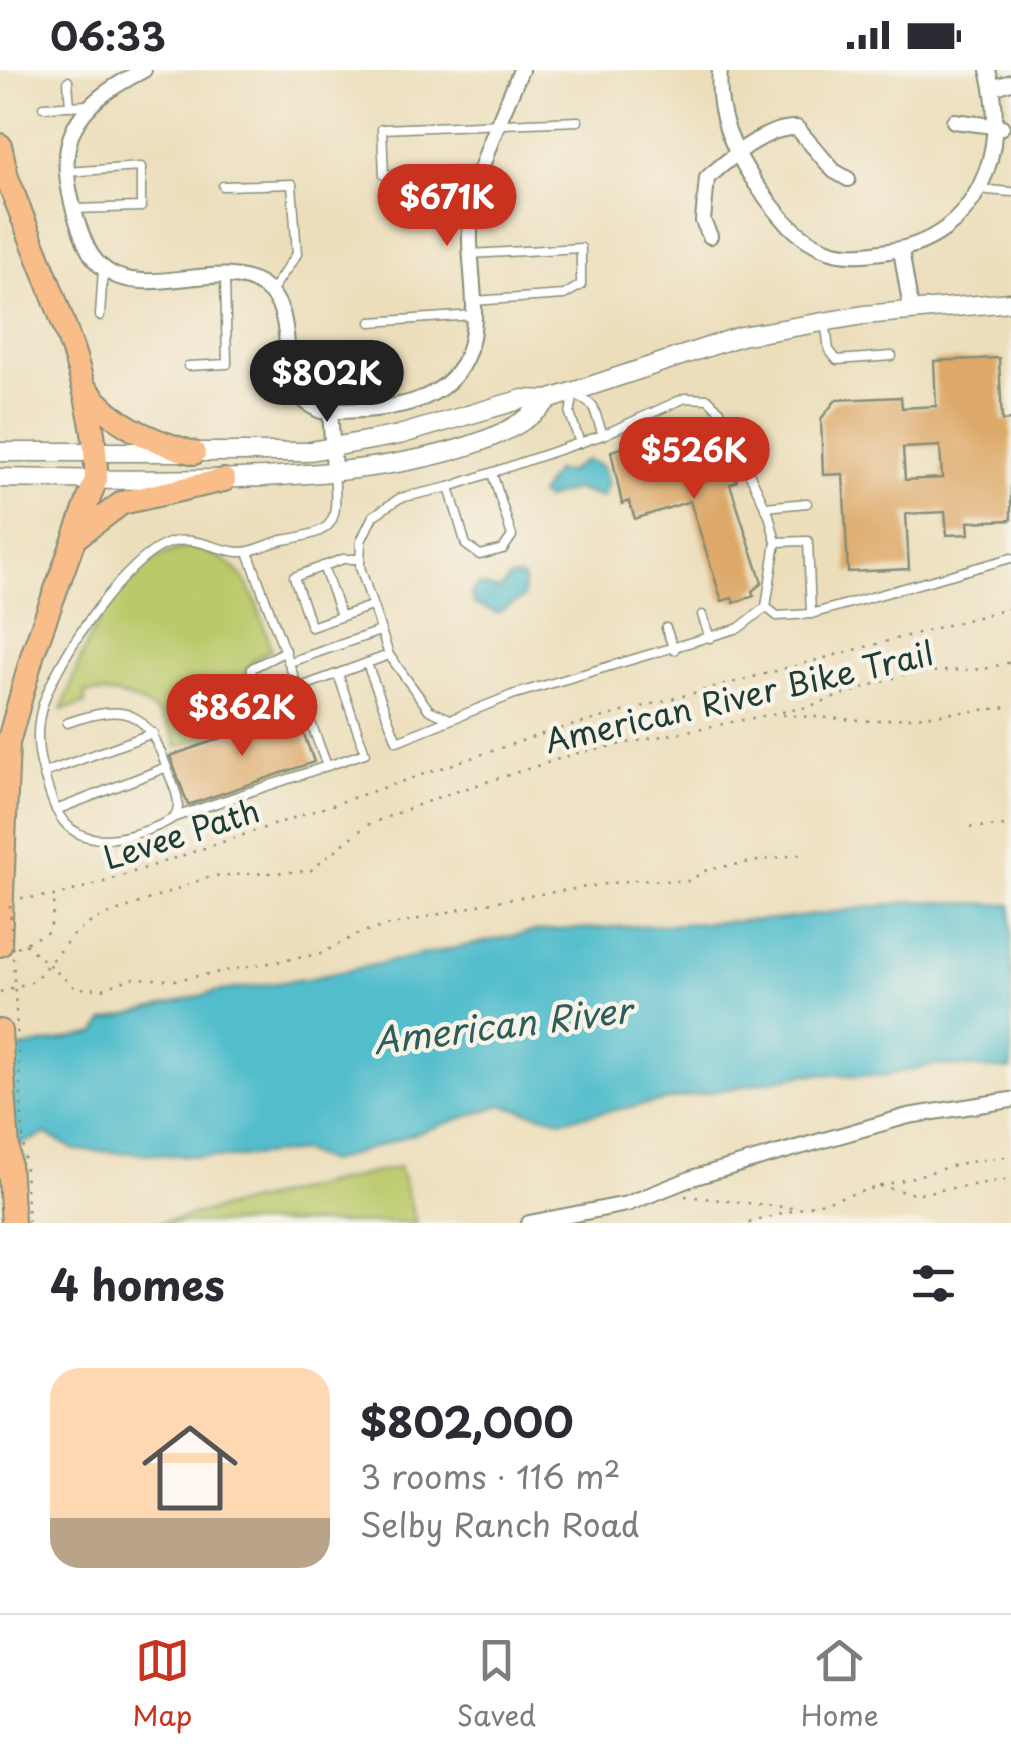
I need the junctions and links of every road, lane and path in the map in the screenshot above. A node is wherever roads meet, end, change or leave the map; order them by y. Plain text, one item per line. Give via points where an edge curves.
1 (144, 70) edge
2 (521, 70) edge
3 (720, 70) edge
4 (988, 70) edge
5 (68, 81) dead end
6 (1004, 85) edge
7 (88, 105) junction
8 (70, 106) junction
9 (43, 107) dead end
10 (578, 121) dead end
11 (954, 121) dead end
12 (498, 125) junction
13 (1002, 128) junction
14 (0, 145) edge
15 (736, 154) junction
16 (480, 171) junction
17 (65, 172) junction
18 (848, 179) dead end
19 (223, 186) dead end
20 (988, 190) junction
21 (1010, 195) edge
22 (74, 210) junction
23 (710, 236) dead end
24 (902, 250) junction
25 (470, 254) junction
26 (104, 269) junction
27 (225, 278) junction
28 (270, 293) junction
29 (1011, 302) edge
30 (474, 308) junction
31 (911, 310) junction
32 (100, 316) dead end
33 (825, 321) junction
34 (371, 322) dead end
35 (892, 356) dead end
36 (188, 366) dead end
37 (84, 387) junction
38 (574, 393) junction
39 (548, 400) junction
40 (330, 411) junction
41 (603, 435) junction
42 (580, 443) junction
43 (333, 448) junction
44 (0, 452) edge
45 (97, 452) junction
46 (194, 453) junction
47 (334, 470) junction
48 (492, 473) junction
49 (0, 478) edge
50 (96, 479) junction
51 (224, 480) junction
52 (450, 487) junction
53 (807, 503) dead end
54 (765, 506) junction
55 (75, 539) junction
56 (776, 542) junction
57 (248, 552) junction
58 (1011, 558) edge
59 (360, 560) junction
60 (323, 566) junction
61 (371, 606) junction
62 (766, 607) junction
63 (1011, 608) edge
64 (811, 614) junction
65 (702, 615) dead end
66 (342, 616) junction
67 (666, 628) dead end
68 (380, 631) junction
69 (710, 638) junction
70 (674, 650) junction
71 (286, 651) junction
72 (389, 656) junction
73 (290, 662) junction
74 (1011, 662) edge
75 (368, 664) junction
76 (338, 674) junction
77 (298, 688) junction
78 (1011, 707) edge
79 (778, 715) junction
80 (450, 720) junction
81 (67, 723) dead end
82 (153, 733) junction
83 (327, 766) junction
84 (167, 767) junction
85 (44, 773) junction
86 (56, 810) junction
87 (175, 817) junction
88 (970, 826) dead end
89 (1011, 826) edge
90 (801, 854) dead end
91 (55, 896) junction
92 (7, 901) junction
93 (25, 944) junction
94 (0, 948) edge
95 (48, 967) junction
96 (0, 992) edge
97 (0, 1031) edge
98 (1011, 1100) edge
99 (1011, 1156) edge
100 (1011, 1179) edge
101 (878, 1185) junction
102 (660, 1191) junction
103 (793, 1209) junction
104 (13, 1223) edge
105 (28, 1223) edge
106 (529, 1223) edge
107 (749, 1223) edge

1 - 7 street
2 - 12 street
3 - 15 street via 720,105
4 - 6 street
5 - 8 lane
6 - 13 street
7 - 8 lane
7 - 17 street via 69,138
8 - 9 lane
10 - 12 lane
11 - 13 street
12 - 16 street
12 - 16 lane via 382,128 384,175
13 - 20 street
14 - 37 main road
15 - 18 street via 796,128
15 - 23 street via 706,178 703,220
15 - 24 street via 779,214 813,244 859,254
16 - 25 street
17 - 22 street
17 - 22 lane via 142,167 141,206
19 - 28 lane via 292,184 297,254
20 - 21 lane
20 - 24 street via 964,221
22 - 26 street via 85,246
24 - 31 street
25 - 30 street
25 - 30 lane via 581,248 581,285 564,296
26 - 27 street via 134,280
26 - 32 lane
27 - 28 street via 249,280
27 - 36 lane via 227,364
28 - 40 street via 284,320 292,384 312,408
29 - 31 street
30 - 34 lane
30 - 40 street via 465,357 432,397
31 - 33 street
33 - 35 lane via 836,360
33 - 38 street via 741,336
37 - 45 main road
37 - 46 main road via 131,430
38 - 39 street
38 - 41 lane via 593,406
38 - 42 lane via 570,414
39 - 43 street via 523,399
39 - 47 street via 533,418 454,447 398,463
40 - 43 street
41 - 42 lane
41 - 54 lane via 685,398 708,399 720,410
42 - 48 lane
43 - 46 street
43 - 47 street
44 - 45 street
45 - 46 street
45 - 50 main road
47 - 51 street
47 - 57 lane via 333,519 321,534
48 - 52 lane
48 - 52 lane via 512,536 504,549 480,555 466,545
49 - 50 street
50 - 51 street
50 - 55 main road
51 - 55 main road via 122,503
52 - 59 lane via 382,508 366,526
53 - 54 lane
54 - 56 lane
55 - 92 main road via 8,743
56 - 62 lane
56 - 64 lane via 808,540
57 - 71 lane
57 - 85 lane via 172,542 116,583 47,692 38,741
58 - 64 lane
59 - 60 lane
59 - 61 lane
60 - 66 lane
60 - 66 lane via 294,576 311,627
61 - 66 lane
61 - 68 lane
62 - 64 lane via 790,618
62 - 69 lane via 740,628
63 - 91 path, Levee Path via 548,732
65 - 69 lane
67 - 70 lane
68 - 72 lane
68 - 73 lane
69 - 70 lane
70 - 80 lane via 512,695
71 - 73 lane
71 - 77 lane via 252,668 250,685 256,699 272,701
72 - 75 lane
72 - 80 lane via 430,710
73 - 77 lane
74 - 79 path, American River Bike Trail via 908,672
75 - 76 lane
75 - 80 lane via 397,741
76 - 77 lane
76 - 83 lane via 365,753
77 - 83 lane
78 - 79 path via 874,720
79 - 95 path, American River Bike Trail via 578,753 391,812 310,871 212,876 94,920
81 - 82 lane via 117,710 142,720
82 - 84 lane
82 - 85 lane
83 - 87 lane
84 - 86 lane
84 - 87 lane via 179,802
85 - 86 lane
86 - 87 lane via 78,834 102,839
88 - 89 path
90 - 95 path via 708,869 688,882 632,880 496,901 362,932 320,954 232,972 132,978 103,989 75,988
91 - 92 path
91 - 93 path via 50,931
92 - 94 main road
92 - 105 path, bridge
93 - 94 path
93 - 95 path
95 - 96 path, American River Bike Trail via 34,981
97 - 104 main road
98 - 102 street via 908,1116
99 - 101 path
100 - 101 path via 914,1194
101 - 103 path
102 - 103 path
102 - 106 street
103 - 107 path

